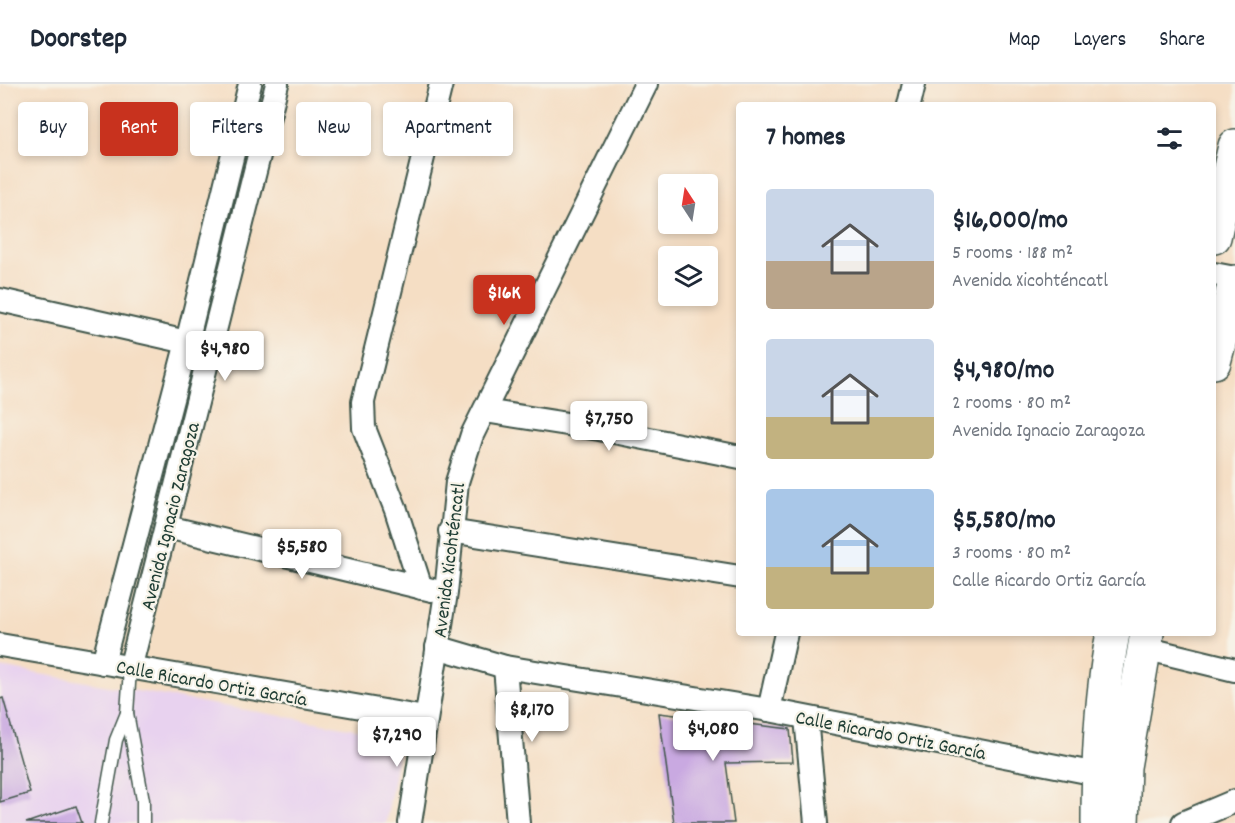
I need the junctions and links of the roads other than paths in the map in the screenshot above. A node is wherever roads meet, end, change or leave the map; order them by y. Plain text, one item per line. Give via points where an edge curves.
1 (250, 84) edge
2 (278, 84) edge
3 (441, 84) edge
4 (646, 84) edge
5 (914, 84) edge
6 (910, 102) edge
7 (1235, 146) edge
8 (1216, 228) edge
9 (1216, 275) edge
10 (1235, 280) edge
11 (0, 300) edge
12 (187, 342) junction
13 (212, 348) junction
14 (1216, 354) edge
15 (485, 411) junction
16 (736, 456) edge
17 (167, 527) junction
18 (450, 531) junction
19 (736, 576) edge
20 (421, 588) junction
21 (446, 593) junction
22 (785, 636) edge
23 (1112, 636) edge
24 (1146, 640) edge
25 (0, 645) edge
26 (437, 647) junction
27 (103, 663) junction
28 (505, 667) junction
29 (130, 669) junction
30 (1235, 670) edge
31 (769, 710) junction
32 (127, 714) junction
33 (425, 718) junction
34 (806, 718) junction
35 (1097, 774) junction
36 (1235, 801) edge
37 (101, 823) edge
38 (143, 823) edge
39 (410, 823) edge
40 (518, 823) edge
41 (816, 823) edge
42 (1098, 823) edge
43 (1122, 823) edge
44 (1183, 823) edge

1 - 12 street, Avenida Ignacio Zaragoza
2 - 13 street, Avenida Ignacio Zaragoza
3 - 20 street via 363,402 364,428
4 - 15 street, Avenida Xicohténcatl
5 - 6 street
7 - 8 main road
9 - 10 street
10 - 14 main road
11 - 12 street
12 - 13 street
12 - 27 street, Avenida Ignacio Zaragoza
13 - 17 street, Avenida Ignacio Zaragoza
15 - 16 street
15 - 18 street, Avenida Xicohténcatl via 472,435 457,482
17 - 20 street
17 - 29 street, Avenida Ignacio Zaragoza
18 - 19 street
18 - 21 street, Avenida Xicohténcatl
20 - 21 street
21 - 26 street, Avenida Xicohténcatl
22 - 31 street
23 - 35 main road
24 - 30 street
24 - 43 main road via 1124,767
25 - 27 street, Calle Ricardo Ortiz García
26 - 28 street, Calle Ricardo Ortiz García
26 - 33 street, Avenida Xicohténcatl
27 - 29 street, Calle Ricardo Ortiz García
28 - 31 street, Calle Ricardo Ortiz García
28 - 40 street
29 - 32 lane
29 - 33 street, Calle Ricardo Ortiz García
31 - 34 street, Calle Ricardo Ortiz García
32 - 37 lane via 116,740
32 - 38 lane via 143,800
33 - 39 street, Avenida Xicohténcatl
34 - 35 street, Calle Ricardo Ortiz García
34 - 41 street
35 - 42 main road
36 - 44 street

